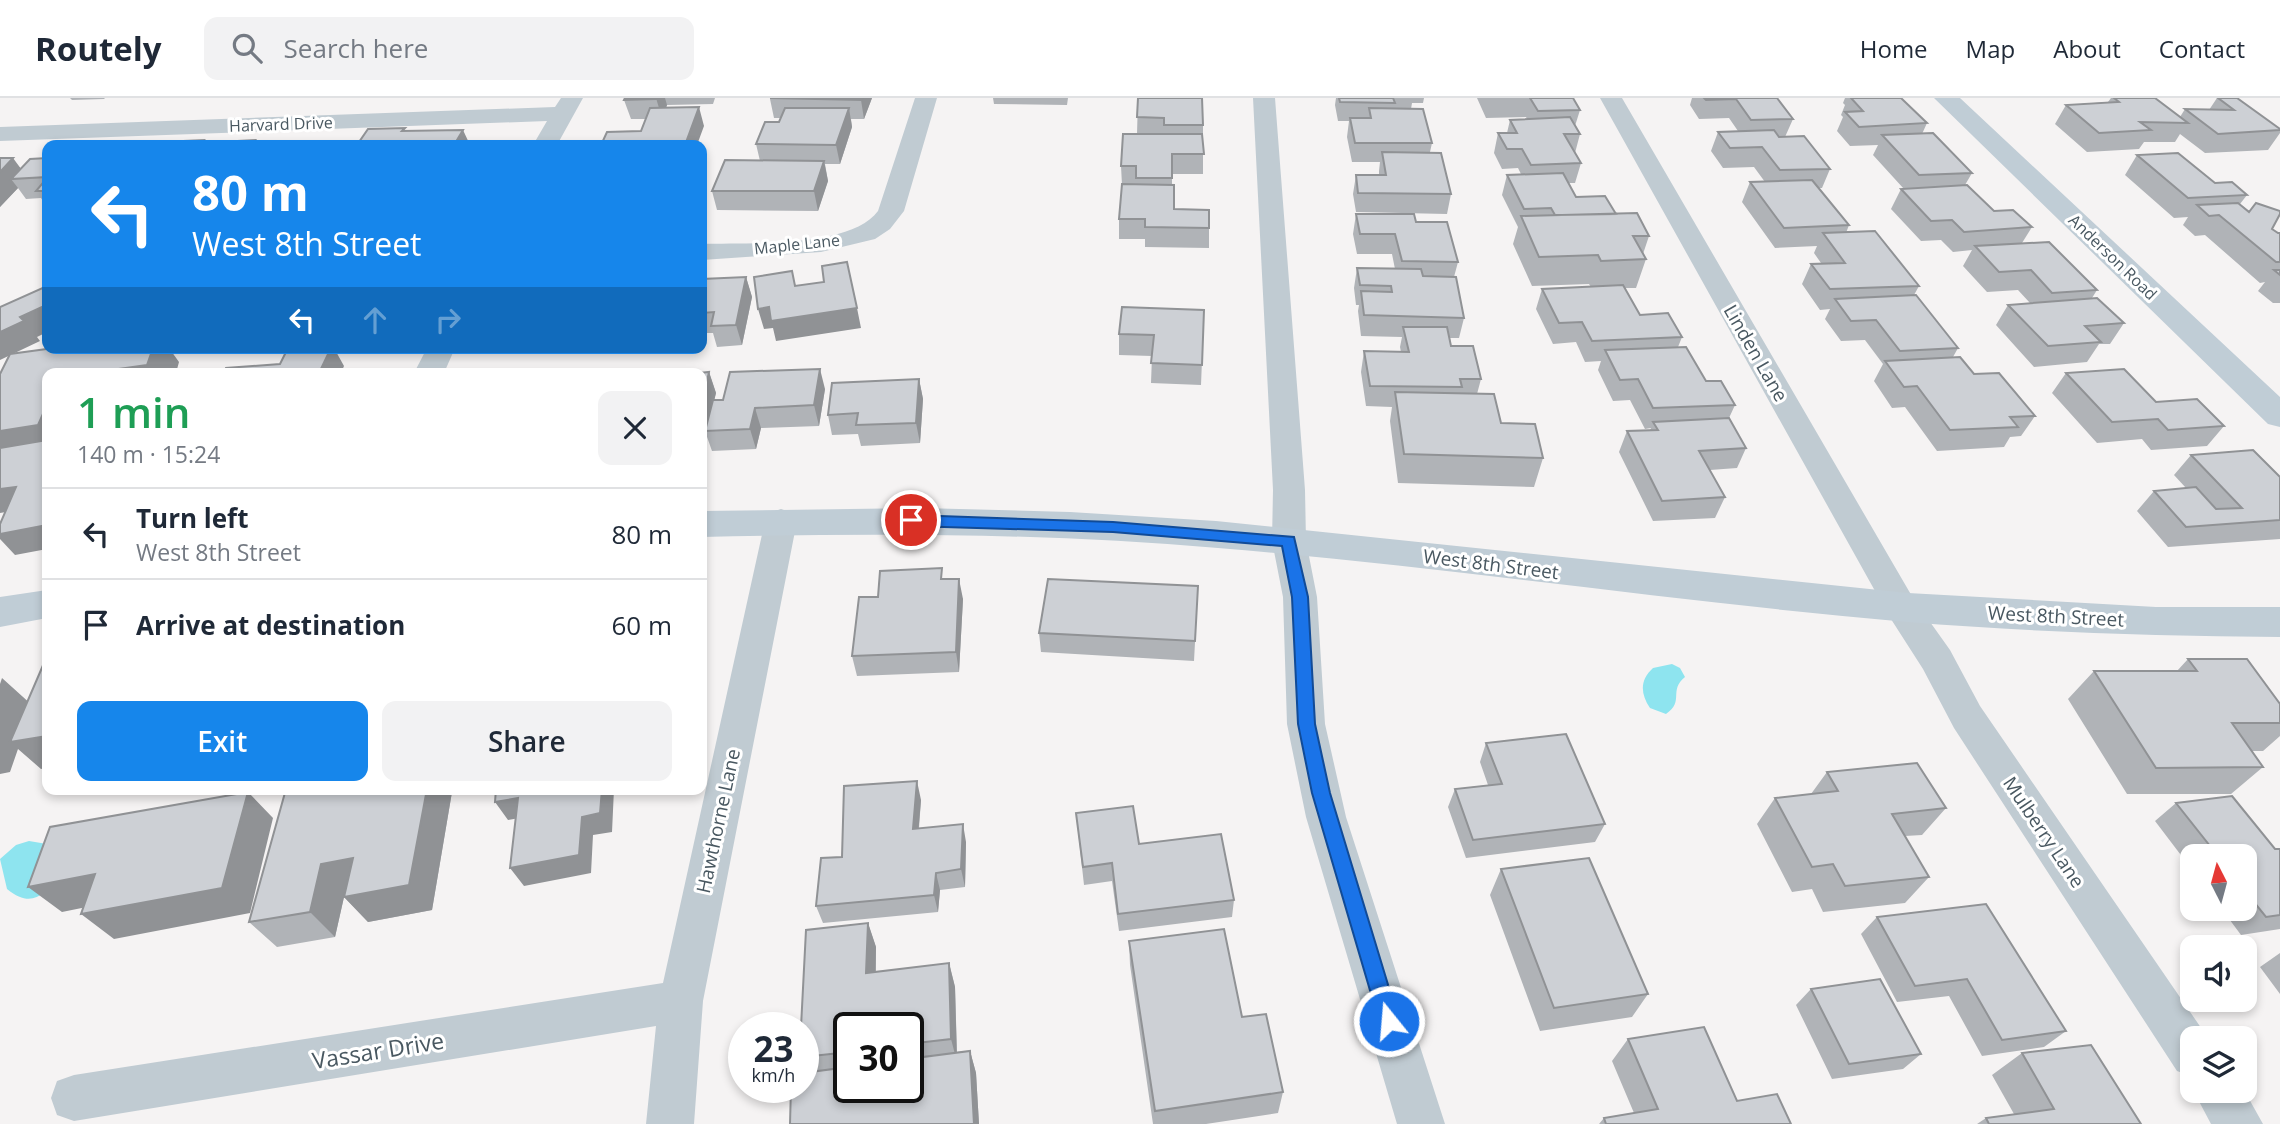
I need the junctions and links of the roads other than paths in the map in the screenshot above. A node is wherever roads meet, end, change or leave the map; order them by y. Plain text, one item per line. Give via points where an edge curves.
1 (926, 98) edge
2 (1264, 98) edge
3 (1611, 98) edge
4 (1946, 98) edge
5 (567, 106) edge
6 (0, 134) edge
7 (548, 140) edge
8 (707, 252) edge
9 (2280, 416) edge
10 (781, 521) junction
11 (707, 524) edge
12 (1289, 541) junction
13 (42, 605) edge
14 (1901, 607) junction
15 (0, 612) edge
16 (2280, 622) edge
17 (681, 1001) junction
18 (2180, 1036) edge
19 (74, 1098) dead end
20 (2225, 1103) edge
21 (670, 1124) edge
22 (1421, 1124) edge
23 (2239, 1124) edge

1 - 8 street, Maple Lane via 891,211 881,224 855,237 818,245
2 - 12 street
3 - 14 street, Linden Lane
4 - 9 street, Anderson Road
5 - 6 street, Harvard Drive
5 - 7 street
10 - 11 street, West 8th Street
10 - 12 street, West 8th Street via 937,520
10 - 17 street, Hawthorne Lane
12 - 14 street, West 8th Street
12 - 22 street via 1300,597 1306,724 1326,817
13 - 15 street
14 - 16 street, West 8th Street via 2071,619
14 - 18 street, Mulberry Lane via 1967,716
17 - 19 street, Vassar Drive
17 - 21 street, Hawthorne Lane
20 - 23 street

